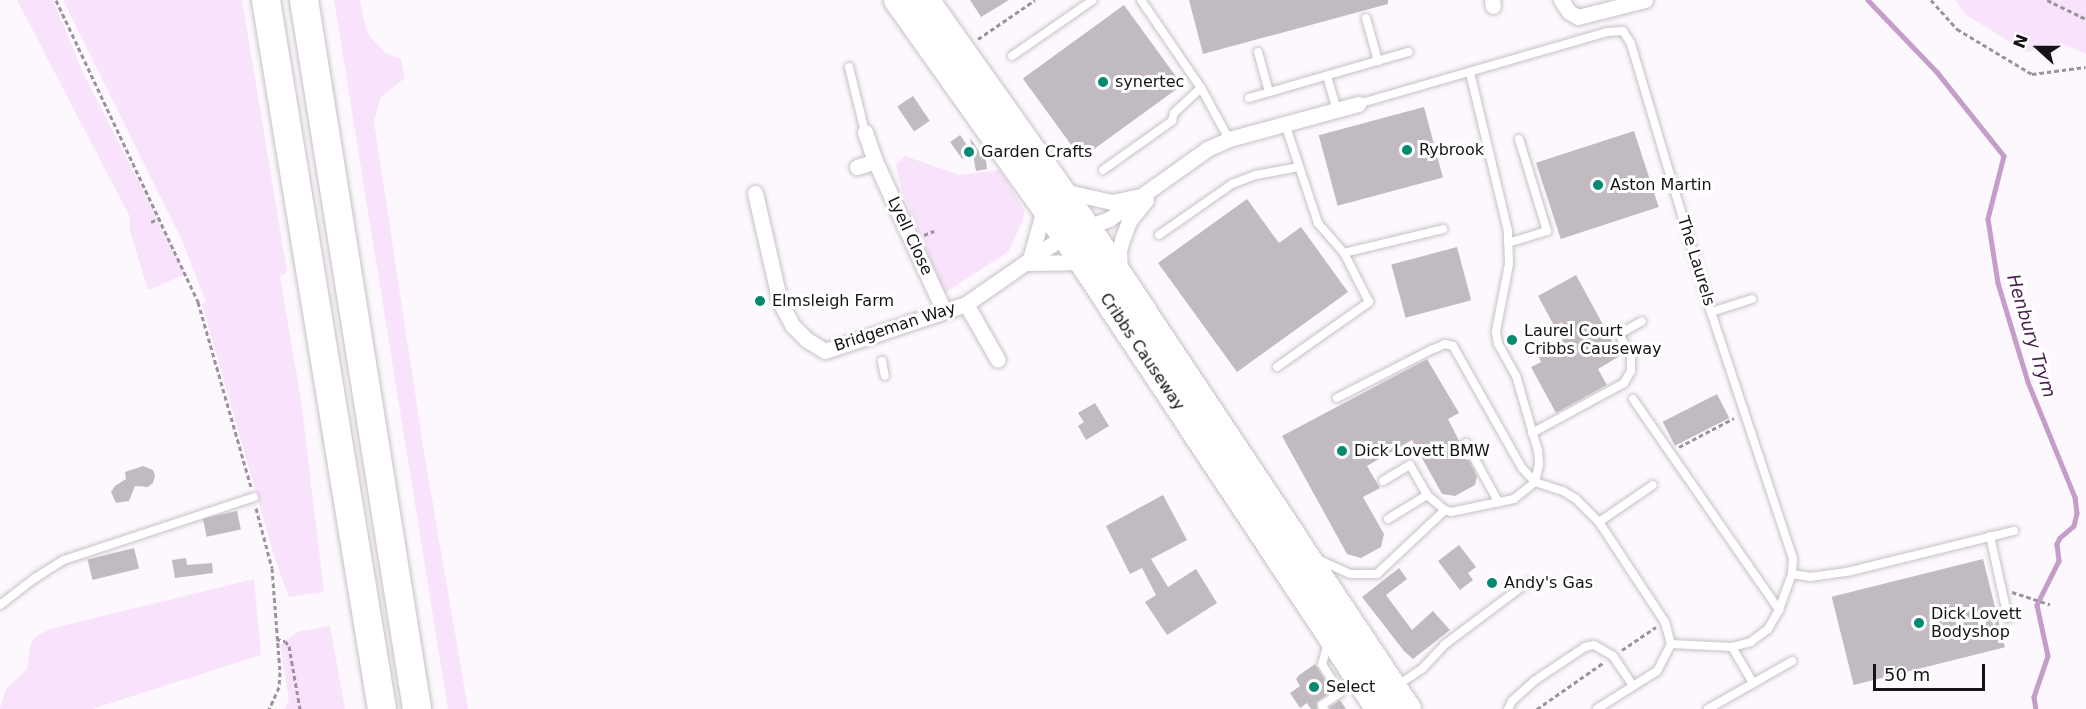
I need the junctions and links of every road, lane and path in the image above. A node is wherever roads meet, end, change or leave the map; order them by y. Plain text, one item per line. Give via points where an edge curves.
1 (56, 0) edge
2 (266, 0) edge
3 (304, 0) edge
4 (897, 0) edge
5 (926, 0) edge
6 (1035, 0) edge
7 (1093, 0) edge
8 (1141, 0) edge
9 (1561, 0) edge
10 (1645, 0) edge
11 (1932, 0) edge
12 (2047, 0) edge
13 (1366, 18) dead end
14 (2086, 19) edge
15 (963, 51) junction
16 (1258, 52) dead end
17 (1408, 52) dead end
18 (1012, 56) dead end
19 (1378, 61) junction
20 (2086, 67) edge
21 (849, 68) dead end
22 (1470, 73) junction
23 (1327, 75) junction
24 (1201, 88) junction
25 (1269, 92) junction
26 (1249, 98) dead end
27 (1358, 104) joint
28 (1337, 110) junction
29 (1285, 124) junction
30 (865, 132) joint
31 (1229, 139) junction
32 (1519, 139) dead end
33 (875, 161) junction
34 (857, 167) dead end
35 (1299, 167) junction
36 (1103, 170) dead end
37 (1155, 188) junction
38 (755, 193) dead end
39 (1052, 200) junction
40 (160, 218) junction
41 (151, 222) dead end
42 (1443, 229) dead end
43 (1076, 232) junction
44 (1159, 235) dead end
45 (1508, 243) junction
46 (1344, 253) junction
47 (1082, 262) junction
48 (1029, 263) junction
49 (1121, 279) junction
50 (1752, 299) dead end
51 (966, 304) junction
52 (945, 311) junction
53 (1712, 312) junction
54 (1642, 321) dead end
55 (998, 360) dead end
56 (882, 361) dead end
57 (1277, 367) dead end
58 (885, 376) dead end
59 (1337, 398) dead end
60 (1634, 399) dead end
61 (1746, 411) junction
62 (1532, 433) junction
63 (1466, 443) dead end
64 (1671, 452) junction
65 (1383, 481) dead end
66 (1535, 482) junction
67 (1653, 484) dead end
68 (1427, 495) junction
69 (254, 497) junction
70 (1499, 503) junction
71 (1445, 510) junction
72 (1388, 519) dead end
73 (1599, 522) junction
74 (2014, 531) dead end
75 (1990, 536) junction
76 (1304, 554) junction
77 (1792, 574) junction
78 (1528, 582) dead end
79 (2030, 599) dead end
80 (2049, 604) dead end
81 (0, 605) edge
82 (1779, 610) junction
83 (2008, 618) dead end
84 (1665, 622) junction
85 (1330, 637) junction
86 (276, 639) junction
87 (1671, 645) junction
88 (1732, 647) junction
89 (1613, 656) junction
90 (1792, 660) dead end
91 (1753, 683) junction
92 (1633, 686) junction
93 (1394, 687) junction
94 (269, 709) edge
95 (300, 709) edge
96 (382, 709) edge
97 (417, 709) edge
98 (1324, 709) edge
99 (1379, 709) edge
100 (1408, 709) edge
101 (1508, 709) edge
102 (1537, 709) edge
103 (1597, 709) edge
104 (1708, 709) edge

1 - 40 path
2 - 96 highway
3 - 97 highway
4 - 39 main road, Cribbs Causeway
5 - 15 main road, Cribbs Causeway
6 - 15 path
7 - 18 lane
8 - 24 lane
9 - 10 street via 1578,17
11 - 20 path via 1957,29 2032,74
12 - 14 path
13 - 19 lane
15 - 39 main road, Cribbs Causeway
16 - 25 lane
17 - 19 lane
19 - 23 lane
21 - 30 lane, Lyell Close
22 - 27 lane, The Laurels
22 - 45 lane
22 - 53 lane, The Laurels via 1608,32 1623,31
23 - 25 lane
23 - 28 lane
24 - 31 lane
24 - 36 lane via 1174,113 1172,121
25 - 26 lane
27 - 28 street, The Laurels
28 - 29 street, The Laurels
29 - 31 street, The Laurels
29 - 35 lane
30 - 33 street, Lyell Close
31 - 37 street, The Laurels via 1207,149
32 - 45 lane via 1547,231
33 - 34 street
33 - 52 street, Lyell Close
35 - 44 lane via 1232,184
35 - 46 lane via 1318,223
37 - 39 street, The Laurels via 1134,198 1112,202
37 - 43 street, The Laurels via 1108,219
37 - 49 street, The Laurels via 1129,221 1123,237 1119,250
38 - 52 street, Bridgeman Way via 780,302 792,325 807,340 825,351 876,339
39 - 43 main road, Cribbs Causeway
39 - 48 street
40 - 41 path
40 - 69 path via 198,302
42 - 46 lane
43 - 47 main road, Cribbs Causeway
43 - 48 street, Bridgeman Way
43 - 49 main road, Cribbs Causeway
45 - 62 lane via 1504,297 1496,331 1498,344 1516,376
46 - 57 lane via 1369,302
47 - 48 street
47 - 85 main road, Cribbs Causeway
48 - 51 street, Bridgeman Way
49 - 76 main road, Cribbs Causeway
50 - 53 lane
51 - 52 street, Bridgeman Way
51 - 55 street, Bridgeman Way
53 - 61 lane, The Laurels
54 - 62 lane via 1618,334 1631,355 1631,371 1624,383
56 - 58 lane
59 - 66 lane via 1449,343 1522,468
60 - 64 lane
61 - 64 path
61 - 77 lane, The Laurels via 1790,543
62 - 66 lane via 1539,464
63 - 70 lane
64 - 82 lane
65 - 68 lane via 1410,465
66 - 70 lane via 1514,499
66 - 73 lane via 1576,499
67 - 73 lane
68 - 71 lane
68 - 72 lane
69 - 81 lane via 64,560
69 - 86 path via 272,568
70 - 71 lane
71 - 76 lane via 1377,574 1350,574
73 - 84 lane
74 - 75 lane
75 - 77 lane via 1847,572 1810,577
75 - 83 lane
76 - 93 main road, Cribbs Causeway
77 - 82 lane
78 - 93 lane via 1444,645 1422,669
79 - 80 path
82 - 88 lane via 1768,629 1751,642
84 - 87 lane
84 - 89 path
85 - 98 lane via 1322,664 1340,693 1322,705
85 - 99 main road, Cribbs Causeway
86 - 94 path via 280,679
86 - 95 path via 289,646
87 - 88 lane
87 - 92 lane via 1657,671
88 - 91 lane
89 - 92 lane
89 - 101 lane via 1594,645 1585,647 1534,681
89 - 102 path
90 - 91 lane
91 - 104 lane
92 - 103 lane
93 - 100 main road, Cribbs Causeway

